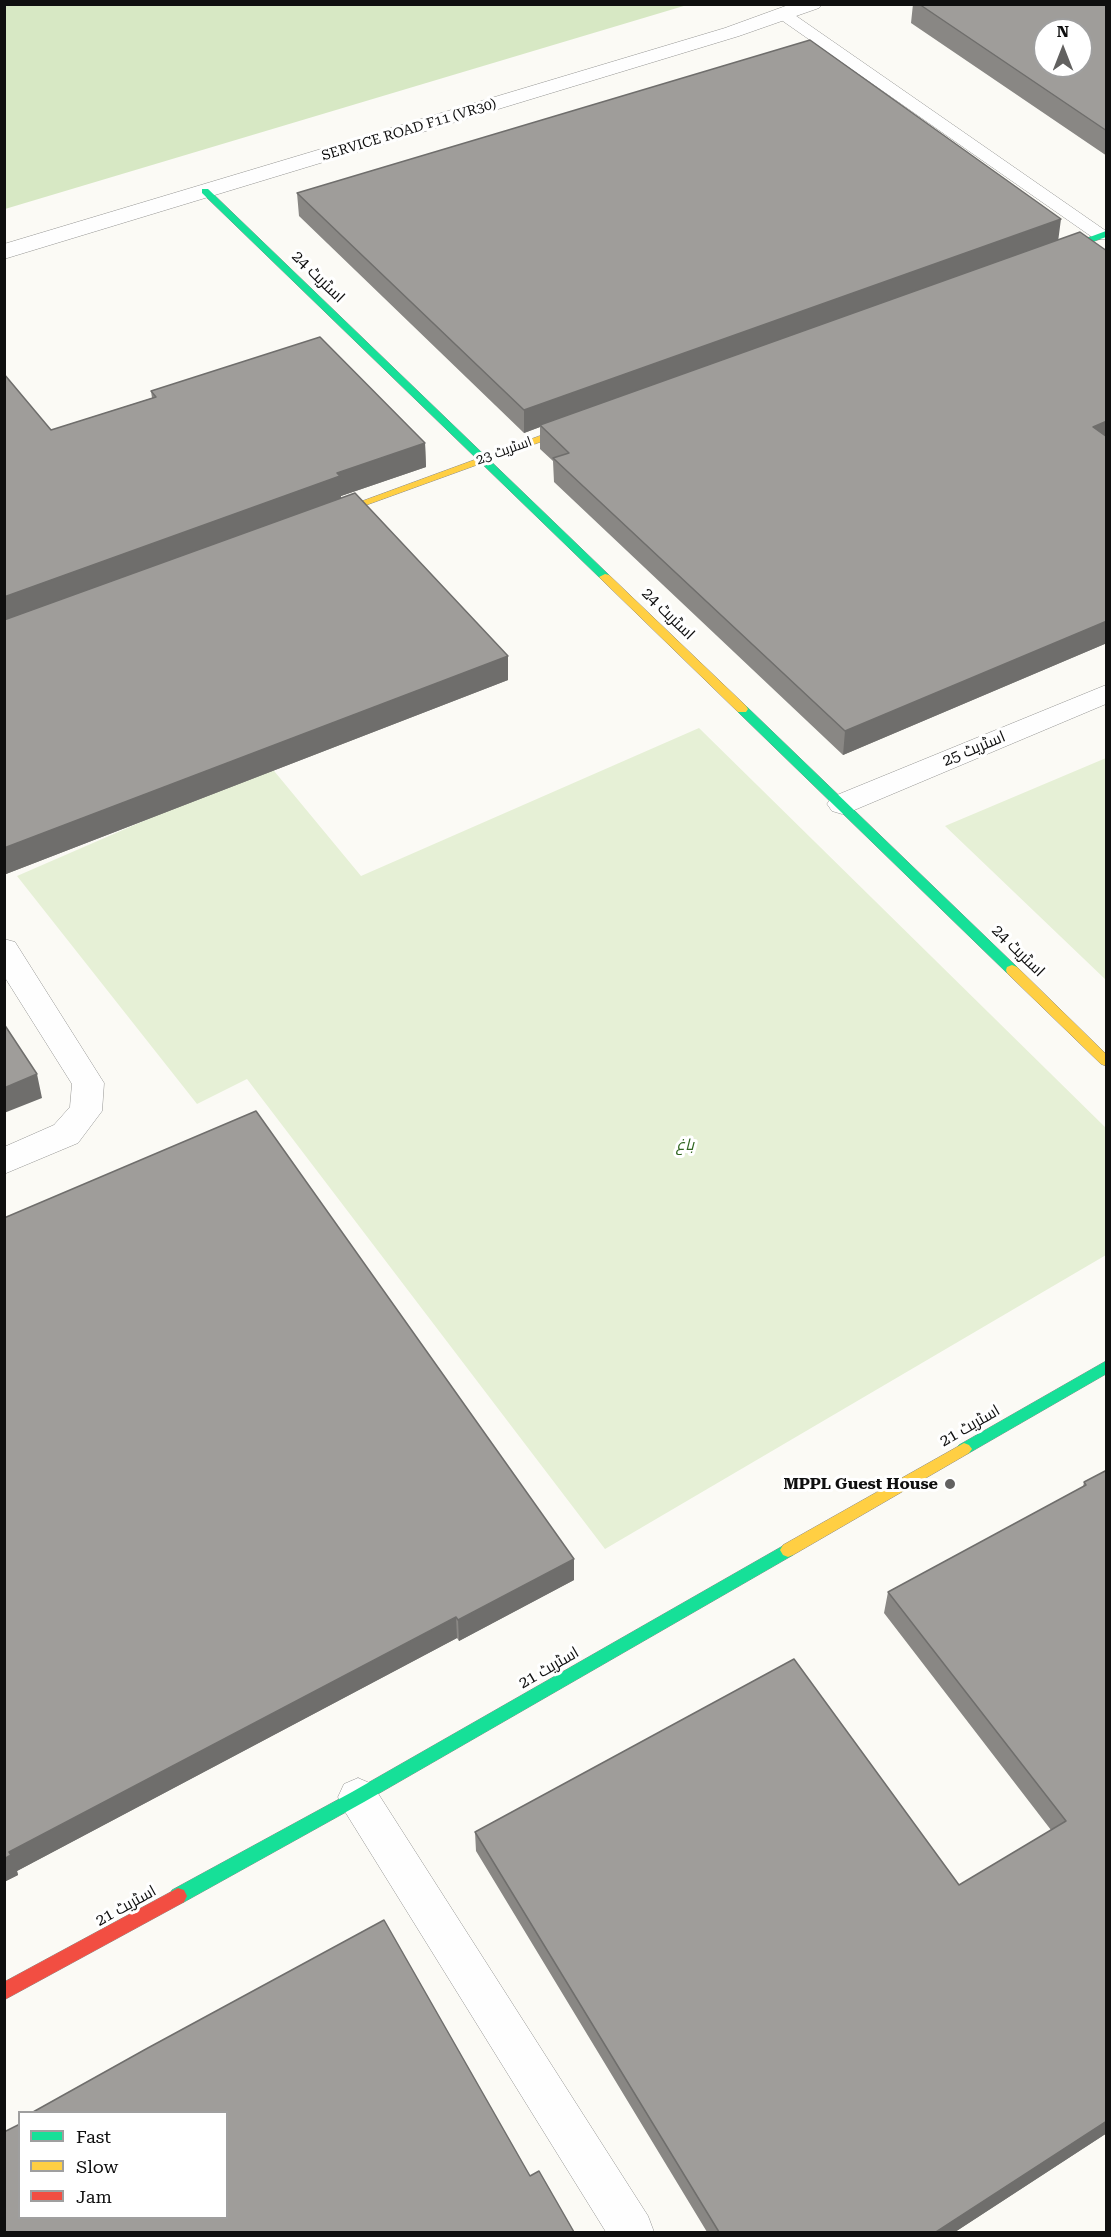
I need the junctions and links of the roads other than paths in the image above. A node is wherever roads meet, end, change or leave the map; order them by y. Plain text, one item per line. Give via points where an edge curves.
1 (812, 4) edge
2 (783, 14) junction
3 (205, 191) junction
4 (1104, 235) edge
5 (4, 252) edge
6 (1034, 260) edge
7 (595, 418) edge
8 (482, 459) junction
9 (304, 525) edge
10 (1107, 694) edge
11 (842, 804) junction
12 (4, 950) edge
13 (1107, 1061) edge
14 (4, 1161) edge
15 (1107, 1367) edge
16 (358, 1797) junction
17 (4, 1992) edge
18 (632, 2232) edge

1 - 2 street, SERVICE ROAD F11 (VR30)
2 - 3 street, SERVICE ROAD F11 (VR30)
2 - 4 lane
3 - 5 street, SERVICE ROAD F11 (VR30)
3 - 8 street, اسٹریٹ 24
4 - 6 street
7 - 8 street, اسٹریٹ 23
8 - 9 street, اسٹریٹ 23
8 - 11 street, اسٹریٹ 24
10 - 11 street, اسٹریٹ 25
11 - 13 street, اسٹریٹ 24
12 - 14 street via 88,1083 86,1111 66,1134
15 - 16 street, اسٹریٹ 21
16 - 17 street, اسٹریٹ 21
16 - 18 street

